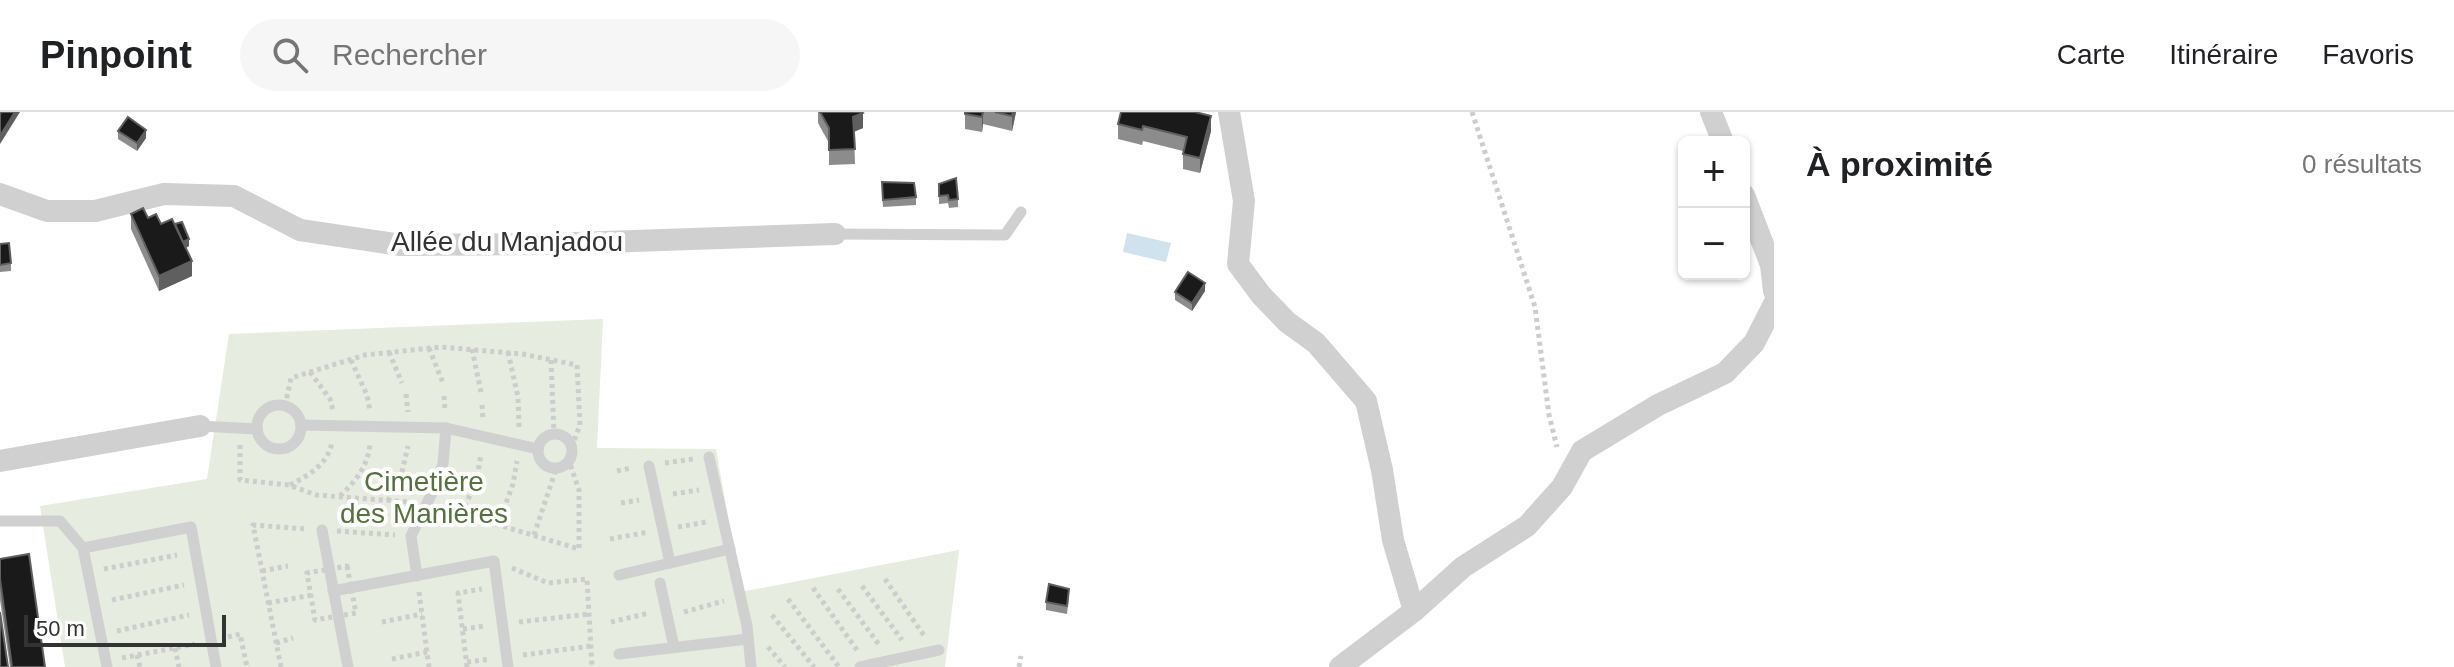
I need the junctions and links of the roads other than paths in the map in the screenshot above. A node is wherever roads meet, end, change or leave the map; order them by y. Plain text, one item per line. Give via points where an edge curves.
1 (1229, 112) edge
2 (1711, 112) edge
3 (1721, 136) edge
4 (0, 194) edge
5 (1749, 208) edge
6 (1021, 212) dead end
7 (835, 234) joint
8 (1774, 291) edge
9 (1774, 304) edge
10 (301, 425) junction
11 (200, 426) joint
12 (446, 428) junction
13 (257, 429) junction
14 (538, 449) junction
15 (709, 457) dead end
16 (0, 461) edge
17 (649, 466) dead end
18 (0, 521) edge
19 (322, 530) road end
20 (83, 548) junction
21 (730, 549) junction
22 (670, 563) junction
23 (619, 575) dead end
24 (417, 576) junction
25 (660, 583) dead end
26 (333, 591) junction
27 (1414, 611) junction
28 (748, 639) junction
29 (674, 647) junction
30 (937, 650) road end
31 (619, 654) dead end
32 (507, 662) edge
33 (106, 664) edge
34 (864, 666) edge
35 (216, 667) edge
36 (348, 667) edge
37 (751, 667) edge
38 (1340, 667) edge

1 - 27 street via 1244,201 1238,264 1261,295 1316,343 1366,401 1393,540
2 - 3 street
4 - 7 street, Allée du Manjadou via 47,211 95,211 164,194 234,196 300,230 401,245
5 - 8 street via 1771,265
6 - 7 lane via 1005,235
9 - 27 street via 1754,343 1725,373 1582,451 1565,481 1527,526 1463,567
10 - 12 lane
10 - 13 lane via 296,441 281,449 265,444
10 - 13 lane via 299,416 276,405 268,407
11 - 13 lane
11 - 16 street
12 - 14 lane
12 - 24 lane via 443,464 411,536
14 - 14 lane via 546,436 562,435 572,454 564,467 548,468
15 - 21 lane
17 - 22 lane
18 - 20 lane via 60,521
19 - 26 lane
20 - 33 lane
20 - 35 lane via 191,527
21 - 22 lane
21 - 28 lane
22 - 23 lane
24 - 26 lane
24 - 32 lane via 494,561
25 - 29 lane
26 - 36 lane
27 - 38 street
28 - 29 lane
28 - 37 lane
29 - 31 lane
30 - 34 lane

